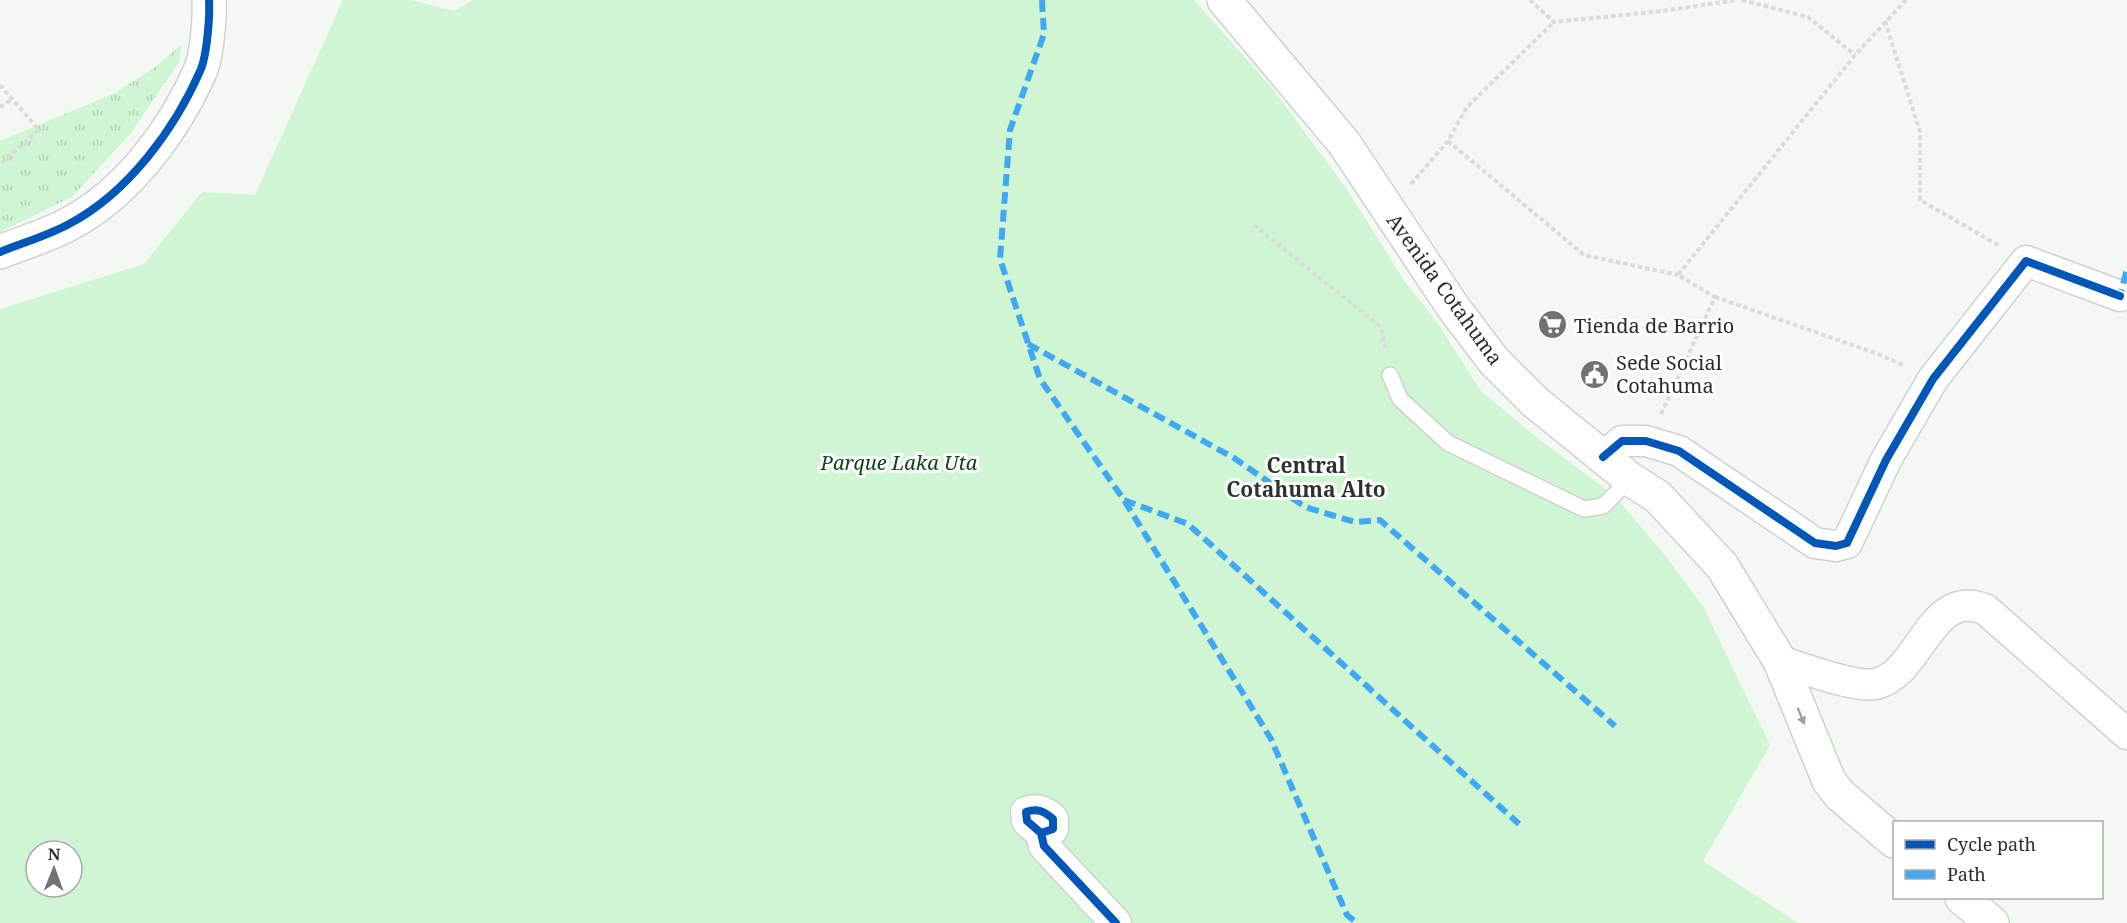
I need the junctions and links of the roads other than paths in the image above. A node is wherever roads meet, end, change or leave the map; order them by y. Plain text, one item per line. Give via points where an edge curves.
1 (209, 0) edge
2 (1224, 0) edge
3 (0, 252) edge
4 (2120, 296) dead end
5 (1390, 375) road end
6 (1604, 457) junction
7 (1630, 479) junction
8 (1780, 662) junction
9 (2127, 734) edge
10 (1041, 833) dead end
11 (1893, 840) edge
12 (1964, 899) edge
13 (1116, 923) edge
14 (1992, 923) edge

1 - 3 main road via 202,66 153,152 108,197 69,224
2 - 6 main road, Avenida Cotahuma via 1344,143 1494,361 1535,402
4 - 6 street via 2026,261 1933,379 1886,460 1847,543 1815,543 1679,451 1646,441 1622,441
5 - 7 lane via 1400,399 1448,443 1584,509 1603,506
6 - 7 main road, Avenida Cotahuma
7 - 8 main road, Avenida Cotahuma via 1658,497 1716,558
8 - 9 street via 1874,684 1891,678 1946,612 1974,604 1985,609
8 -> 11 main road, Avenida Cotahuma via 1829,781
10 - 13 street via 1044,846 1063,869
12 - 14 main road

